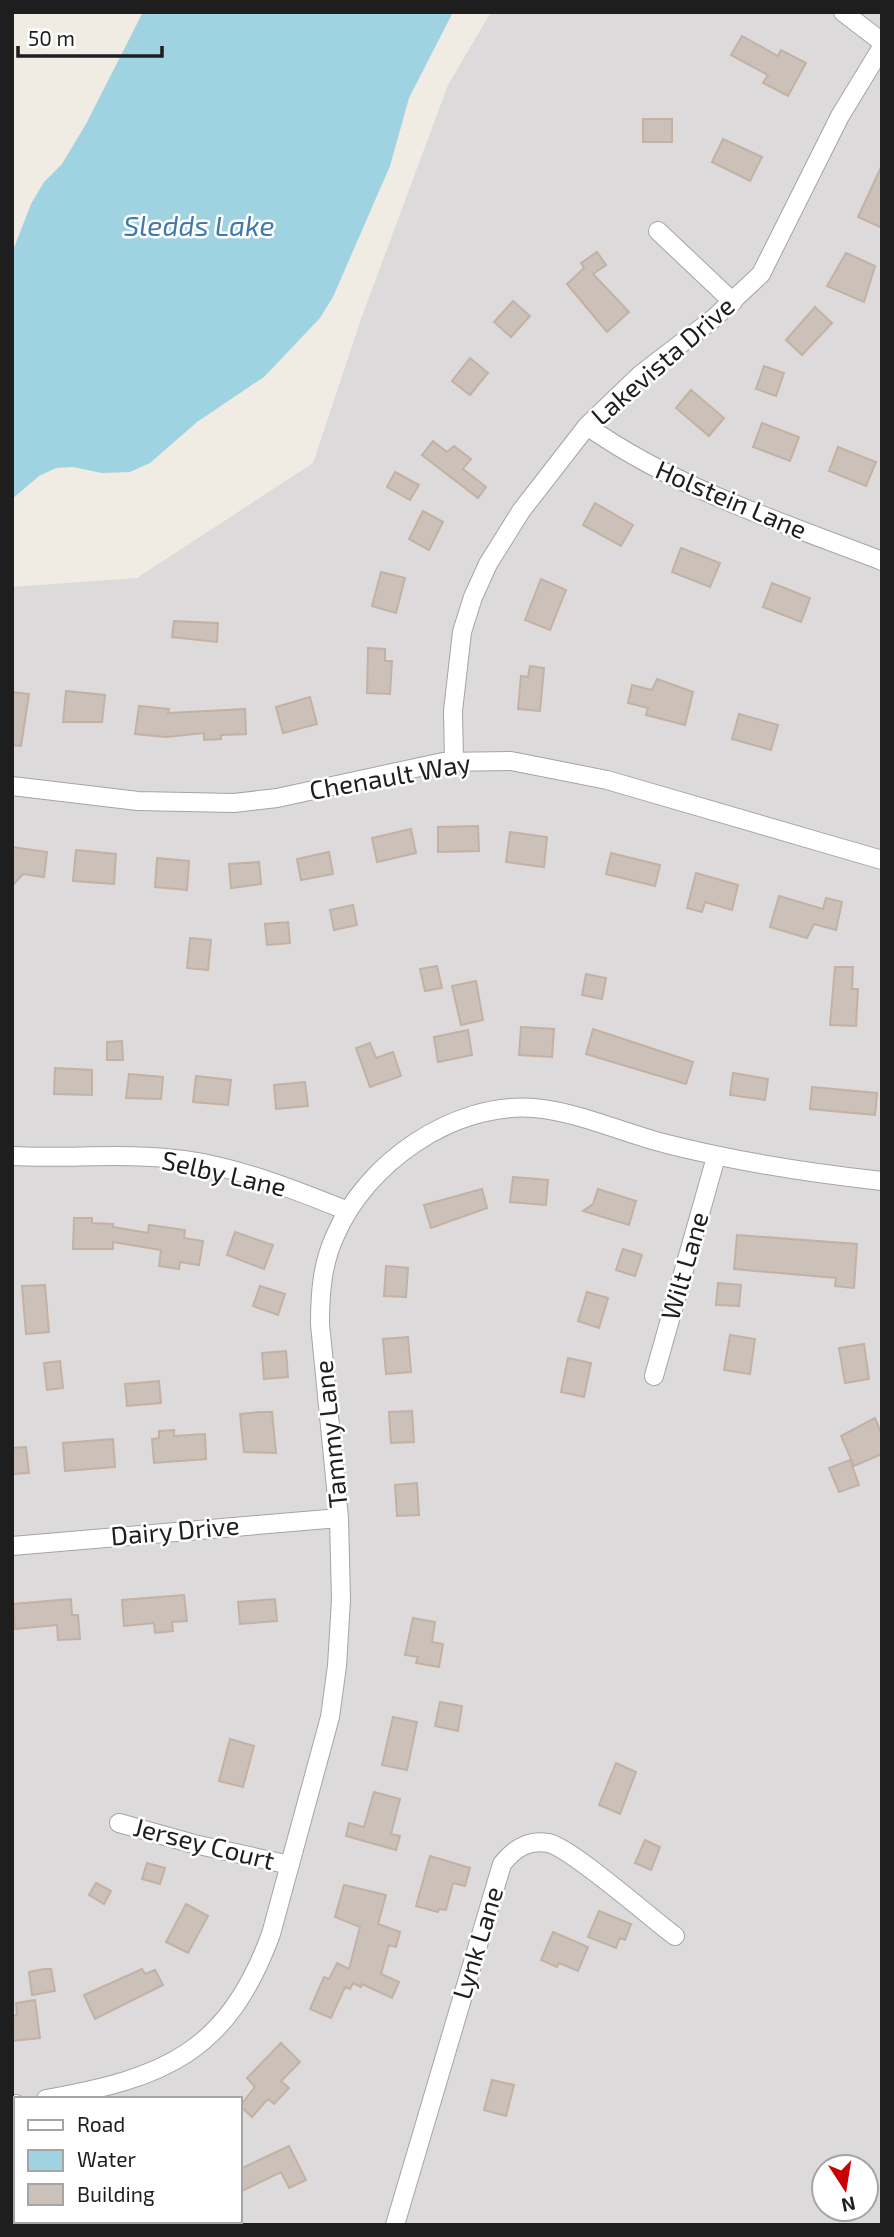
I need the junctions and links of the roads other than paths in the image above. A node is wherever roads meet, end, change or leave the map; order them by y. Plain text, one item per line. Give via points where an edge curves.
1 (843, 12) edge
2 (882, 44) edge
3 (659, 231) dead end
4 (733, 302) junction
5 (587, 426) junction
6 (882, 561) edge
7 (454, 761) junction
8 (12, 786) edge
9 (882, 860) edge
10 (12, 1156) edge
11 (716, 1157) junction
12 (882, 1181) edge
13 (348, 1210) junction
14 (654, 1376) dead end
15 (339, 1518) junction
16 (12, 1546) edge
17 (119, 1823) dead end
18 (290, 1865) junction
19 (675, 1936) dead end
20 (56, 2097) edge
21 (395, 2225) edge

1 - 2 street
2 - 4 street, Lakevista Drive via 840,116 761,274
3 - 4 street
4 - 5 street, Lakevista Drive via 640,375
5 - 6 street, Holstein Lane via 663,473
5 - 7 street, Lakevista Drive via 521,511 472,597 456,671
7 - 8 street, Chenault Way via 234,803 138,802
7 - 9 street, Chenault Way via 511,761 607,780
10 - 13 street, Selby Lane via 185,1160 290,1188
11 - 12 street, Tammy Lane
11 - 13 street, Tammy Lane via 566,1113 499,1109 448,1124 419,1141 372,1181
11 - 14 street, Wilt Lane
13 - 15 street, Tammy Lane via 335,1235 320,1294
15 - 16 street, Dairy Drive
15 - 18 street, Tammy Lane via 341,1600 330,1717
17 - 18 street, Jersey Court
18 - 20 street, Tammy Lane via 261,1960 228,2014 208,2036 185,2055 131,2082
19 - 21 street, Lynk Lane via 561,1847 536,1842 511,1853 502,1864

